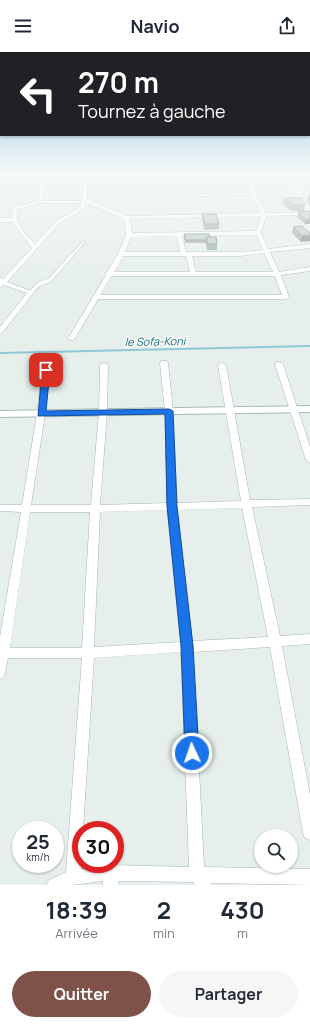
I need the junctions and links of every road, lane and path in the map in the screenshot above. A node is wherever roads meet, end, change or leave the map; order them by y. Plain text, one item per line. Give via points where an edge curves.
1 (14, 213) edge
2 (74, 213) edge
3 (115, 213) edge
4 (310, 213) edge
5 (264, 214) junction
6 (127, 218) junction
7 (0, 220) edge
8 (14, 220) junction
9 (258, 233) junction
10 (179, 234) junction
11 (129, 235) junction
12 (84, 242) dead end
13 (310, 246) edge
14 (35, 248) junction
15 (266, 252) junction
16 (121, 254) junction
17 (186, 254) junction
18 (310, 269) edge
19 (108, 274) junction
20 (193, 274) junction
21 (277, 274) junction
22 (1, 283) edge
23 (31, 292) junction
24 (95, 297) junction
25 (0, 332) edge
26 (72, 338) dead end
27 (164, 363) dead end
28 (279, 364) dead end
29 (104, 365) dead end
30 (222, 365) dead end
31 (46, 370) dead end
32 (310, 408) edge
33 (295, 409) junction
34 (231, 410) junction
35 (169, 411) junction
36 (103, 412) junction
37 (0, 414) edge
38 (41, 414) junction
39 (310, 460) edge
40 (310, 502) edge
41 (246, 503) junction
42 (172, 506) junction
43 (0, 508) edge
44 (26, 508) junction
45 (95, 509) junction
46 (310, 639) edge
47 (275, 641) junction
48 (187, 646) junction
49 (2, 653) edge
50 (88, 653) junction
51 (0, 673) edge
52 (310, 833) edge
53 (73, 877) junction
54 (310, 877) edge
55 (110, 879) edge
56 (201, 880) edge
57 (54, 885) edge

1 - 8 street
2 - 14 street via 58,222
3 - 6 street
4 - 5 street
5 - 6 street
5 - 9 street
6 - 11 street
7 - 8 street
8 - 14 street
9 - 10 street
9 - 15 street
10 - 11 street
10 - 17 street
11 - 16 street
12 - 23 lane via 50,280 39,284
13 - 15 street
14 - 22 street
15 - 17 street
15 - 21 street
16 - 17 street
16 - 19 street
17 - 20 street
18 - 21 street
19 - 20 street
19 - 24 street
20 - 21 street
21 - 24 street via 286,297
22 - 23 street
23 - 25 street
24 - 26 street
27 - 35 street
28 - 33 street
29 - 36 street
30 - 34 street
31 - 38 street
32 - 33 street
33 - 34 street
33 - 39 street
34 - 35 street
34 - 41 street
35 - 36 street
35 - 42 street
36 - 38 street
36 - 45 street
37 - 38 street
38 - 44 street
40 - 41 street
41 - 42 street
41 - 47 street
42 - 45 street
42 - 48 street
43 - 44 street
44 - 45 street
44 - 49 street
45 - 50 street
46 - 47 street
47 - 48 street
47 - 52 street
48 - 50 street
48 - 56 street
49 - 50 street
49 - 51 street
50 - 53 street
53 - 55 street
53 - 57 street
54 - 56 street
55 - 56 street

